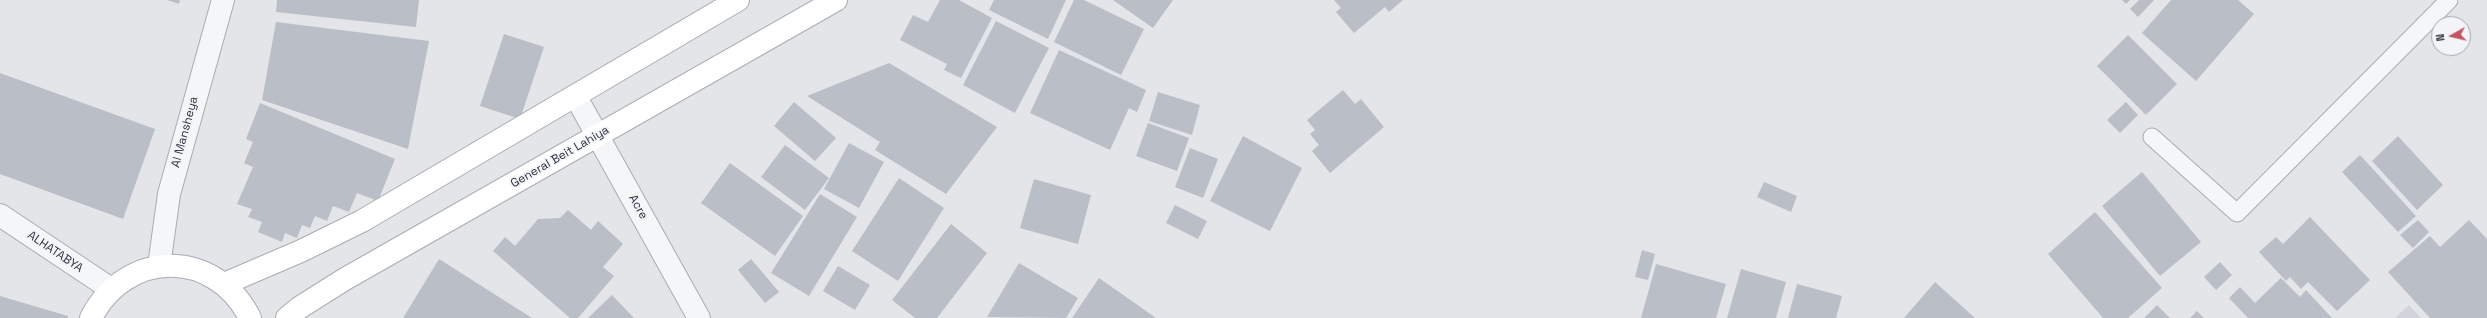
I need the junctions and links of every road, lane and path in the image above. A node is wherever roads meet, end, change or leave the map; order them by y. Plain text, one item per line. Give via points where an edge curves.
1 (223, 0) edge
2 (738, 0) edge
3 (836, 0) edge
4 (2449, 0) edge
5 (576, 97) junction
6 (599, 135) junction
7 (2152, 137) dead end
8 (0, 215) edge
9 (159, 266) junction
10 (224, 284) junction
11 (111, 289) junction
12 (91, 318) edge
13 (250, 318) edge
14 (287, 318) edge
15 (699, 318) edge

1 - 9 street, Al Mansheya via 169,194
2 - 5 main road
3 - 6 main road, General Beit Lahiya
4 - 7 lane via 2237,213
5 - 6 street, Acre
5 - 10 main road via 362,221
6 - 14 main road, General Beit Lahiya via 345,279
6 - 15 street, Acre
8 - 11 street, ALHATABYA
9 - 10 main road via 198,270
9 - 11 main road via 133,274
10 - 13 main road via 234,293
11 - 12 main road

